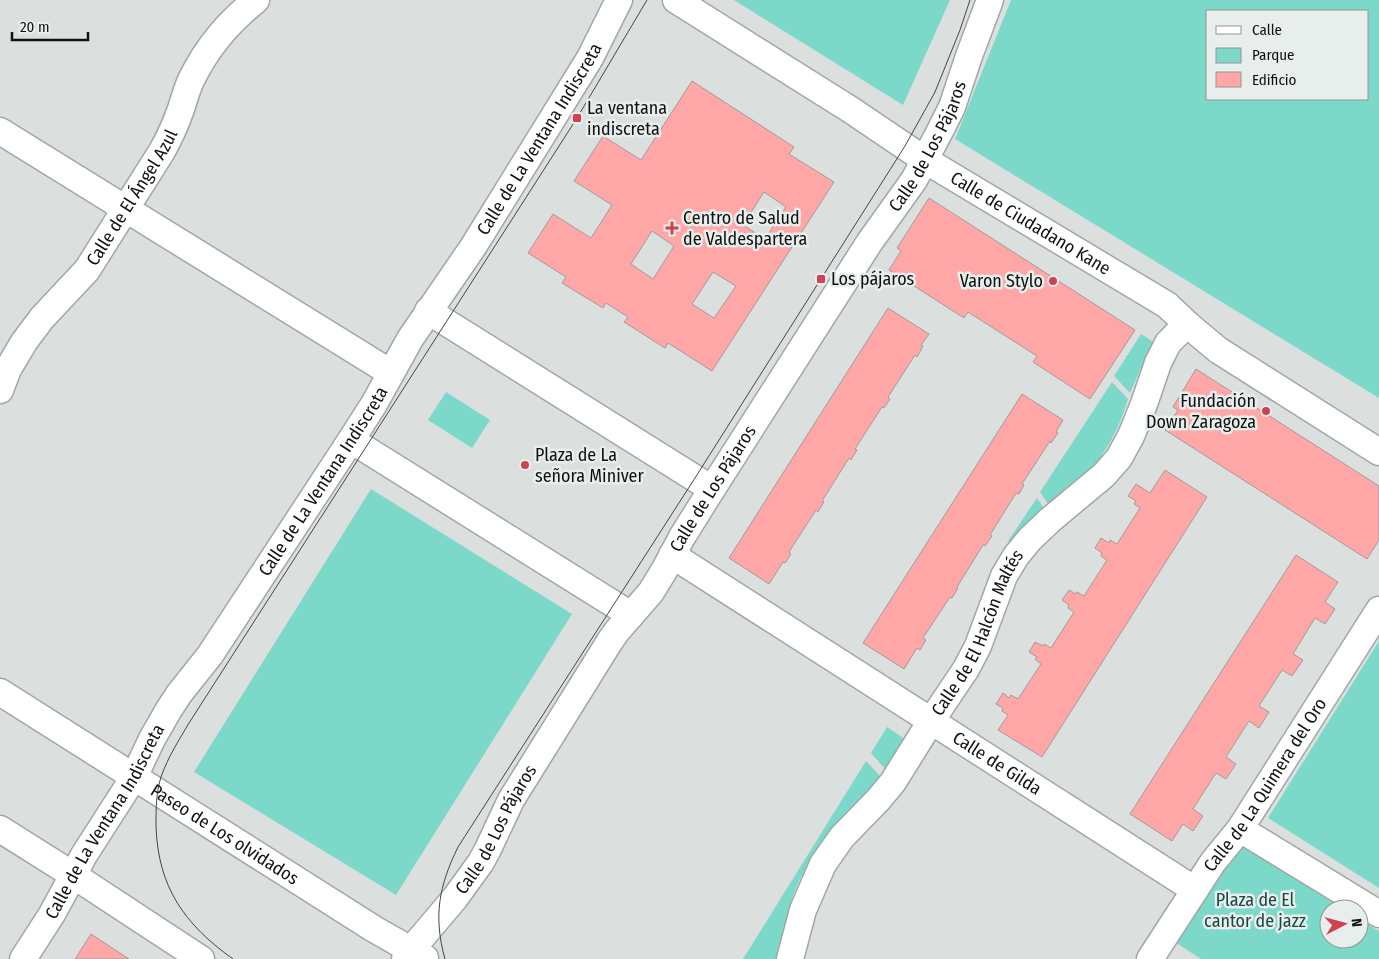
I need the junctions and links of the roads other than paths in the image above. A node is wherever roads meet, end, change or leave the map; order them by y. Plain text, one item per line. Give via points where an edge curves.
1 (256, 0) edge
2 (619, 0) edge
3 (676, 0) edge
4 (990, 0) edge
5 (0, 131) edge
6 (925, 160) junction
7 (126, 209) junction
8 (428, 311) junction
9 (1187, 324) junction
10 (391, 373) junction
11 (0, 390) edge
12 (351, 440) junction
13 (1379, 452) edge
14 (712, 489) junction
15 (672, 555) junction
16 (1379, 610) edge
17 (631, 615) junction
18 (0, 692) edge
19 (931, 721) junction
20 (134, 777) junction
21 (1240, 829) junction
22 (0, 830) edge
23 (73, 875) junction
24 (1195, 890) junction
25 (1379, 914) edge
26 (414, 956) edge
27 (1156, 957) edge
28 (23, 959) edge
29 (201, 959) edge
30 (790, 959) edge

1 - 7 street, Calle de El Ángel Azul via 220,32 204,56 171,135
2 - 8 street, Calle de La Ventana Indiscreta via 590,58 473,247
3 - 6 street, Calle de Ciudadano Kane
4 - 6 street, Calle de Los Pájaros via 952,106
5 - 7 street
6 - 9 street, Calle de Ciudadano Kane via 1167,305
6 - 14 street, Calle de Los Pájaros
7 - 10 street
7 - 11 street, Calle de El Ángel Azul via 88,270 24,342
8 - 10 street, Calle de La Ventana Indiscreta
8 - 14 street
9 - 13 street, Calle de Ciudadano Kane via 1218,350
9 - 19 street, Calle de El Halcón Maltés via 1168,343 1119,458 1030,539 1016,556 1004,576 978,646
10 - 12 street, Calle de La Ventana Indiscreta
12 - 17 street
12 - 20 street, Calle de La Ventana Indiscreta via 210,655 168,711
14 - 15 street, Calle de Los Pájaros
15 - 17 street, Calle de Los Pájaros via 651,592
15 - 19 street, Calle de Gilda
16 - 21 street, Calle de La Quimera del Oro
17 - 26 street, Calle de Los Pájaros via 614,636 518,788 481,862
18 - 20 street, Paseo de Los olvidados
19 - 24 street, Calle de Gilda
19 - 30 street, Calle de El Halcón Maltés via 893,782 842,837 823,864 804,910
20 - 23 street, Calle de La Ventana Indiscreta
20 - 26 street, Paseo de Los olvidados
21 - 24 street, Calle de La Quimera del Oro via 1224,846
21 - 25 street
22 - 23 street
23 - 28 street, Calle de La Ventana Indiscreta
23 - 29 street
24 - 27 street, Calle de La Quimera del Oro

